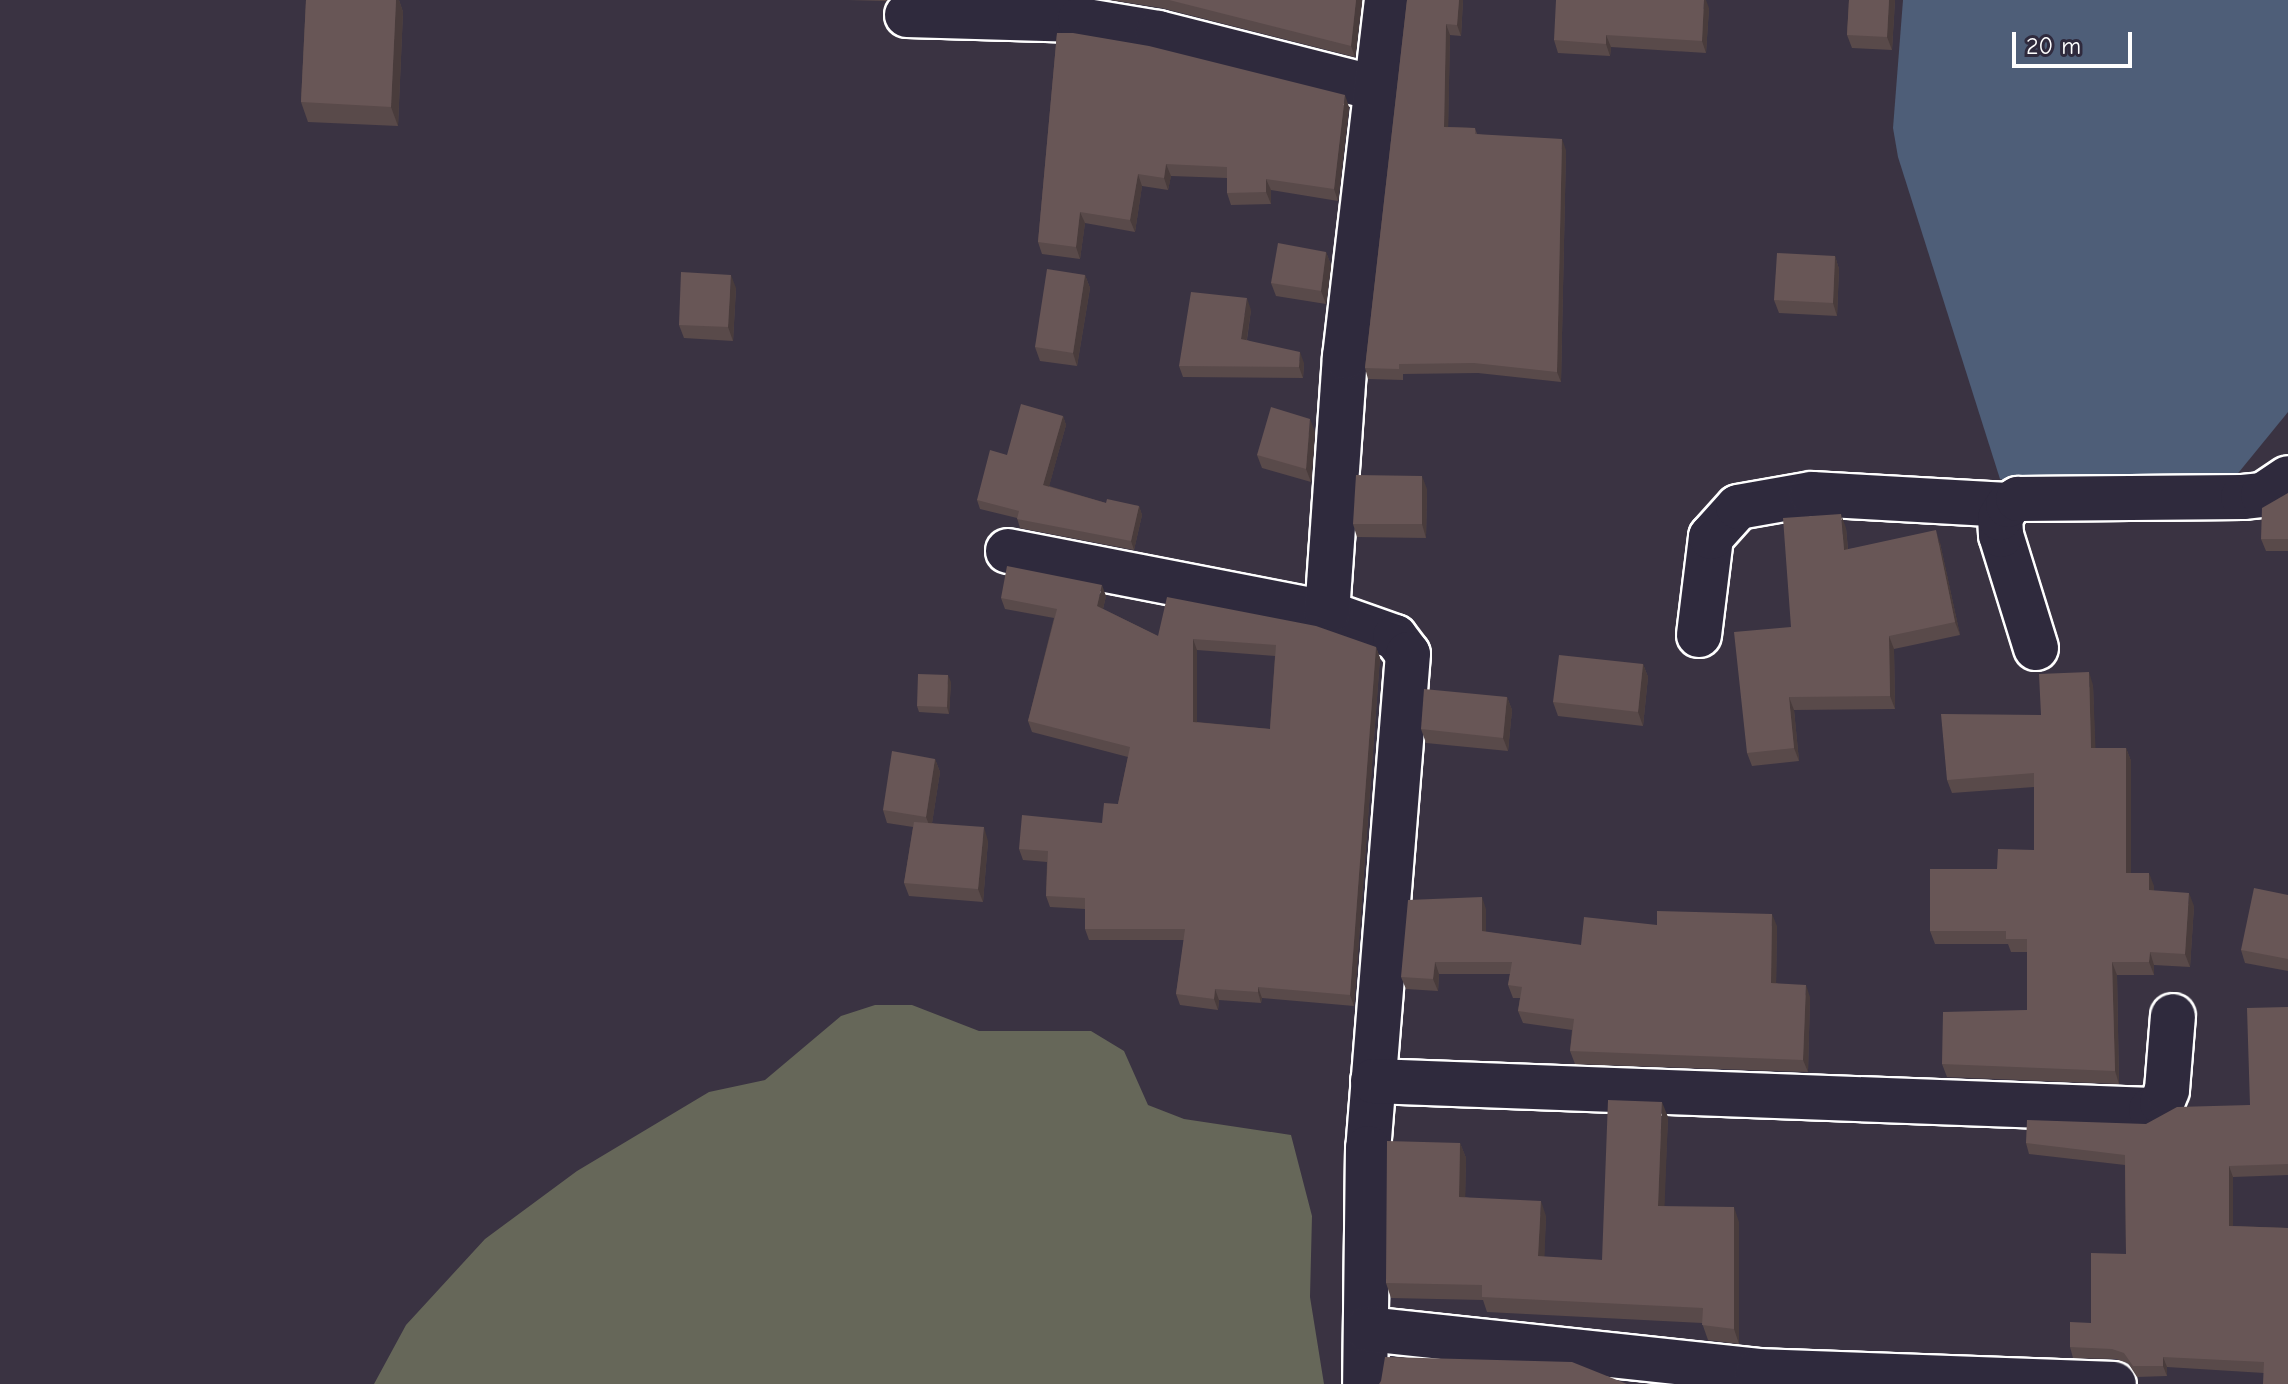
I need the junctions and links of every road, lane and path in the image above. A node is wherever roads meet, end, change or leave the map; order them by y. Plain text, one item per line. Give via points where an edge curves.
1 (1387, 0) edge
2 (907, 15) dead end
3 (1376, 88) junction
4 (2288, 478) edge
5 (2008, 505) junction
6 (1008, 551) dead end
7 (1327, 613) junction
8 (1699, 635) dead end
9 (2036, 648) dead end
10 (2173, 1016) dead end
11 (1373, 1081) junction
12 (1367, 1329) junction
13 (1758, 1377) edge
14 (1365, 1384) edge
15 (2114, 1384) edge

1 - 3 street
2 - 3 street via 1080,20 1158,33
3 - 7 street via 1332,493
4 - 5 street via 2263,495 2243,497 2018,499
5 - 8 street via 1812,494 1738,507 1711,537
5 - 9 street via 2000,518 2001,535
6 - 7 street
7 - 11 street via 1395,637 1408,654
10 - 11 street via 2167,1090 2162,1103 2151,1110
11 - 12 street
12 - 13 street
12 - 14 street
13 - 15 street

